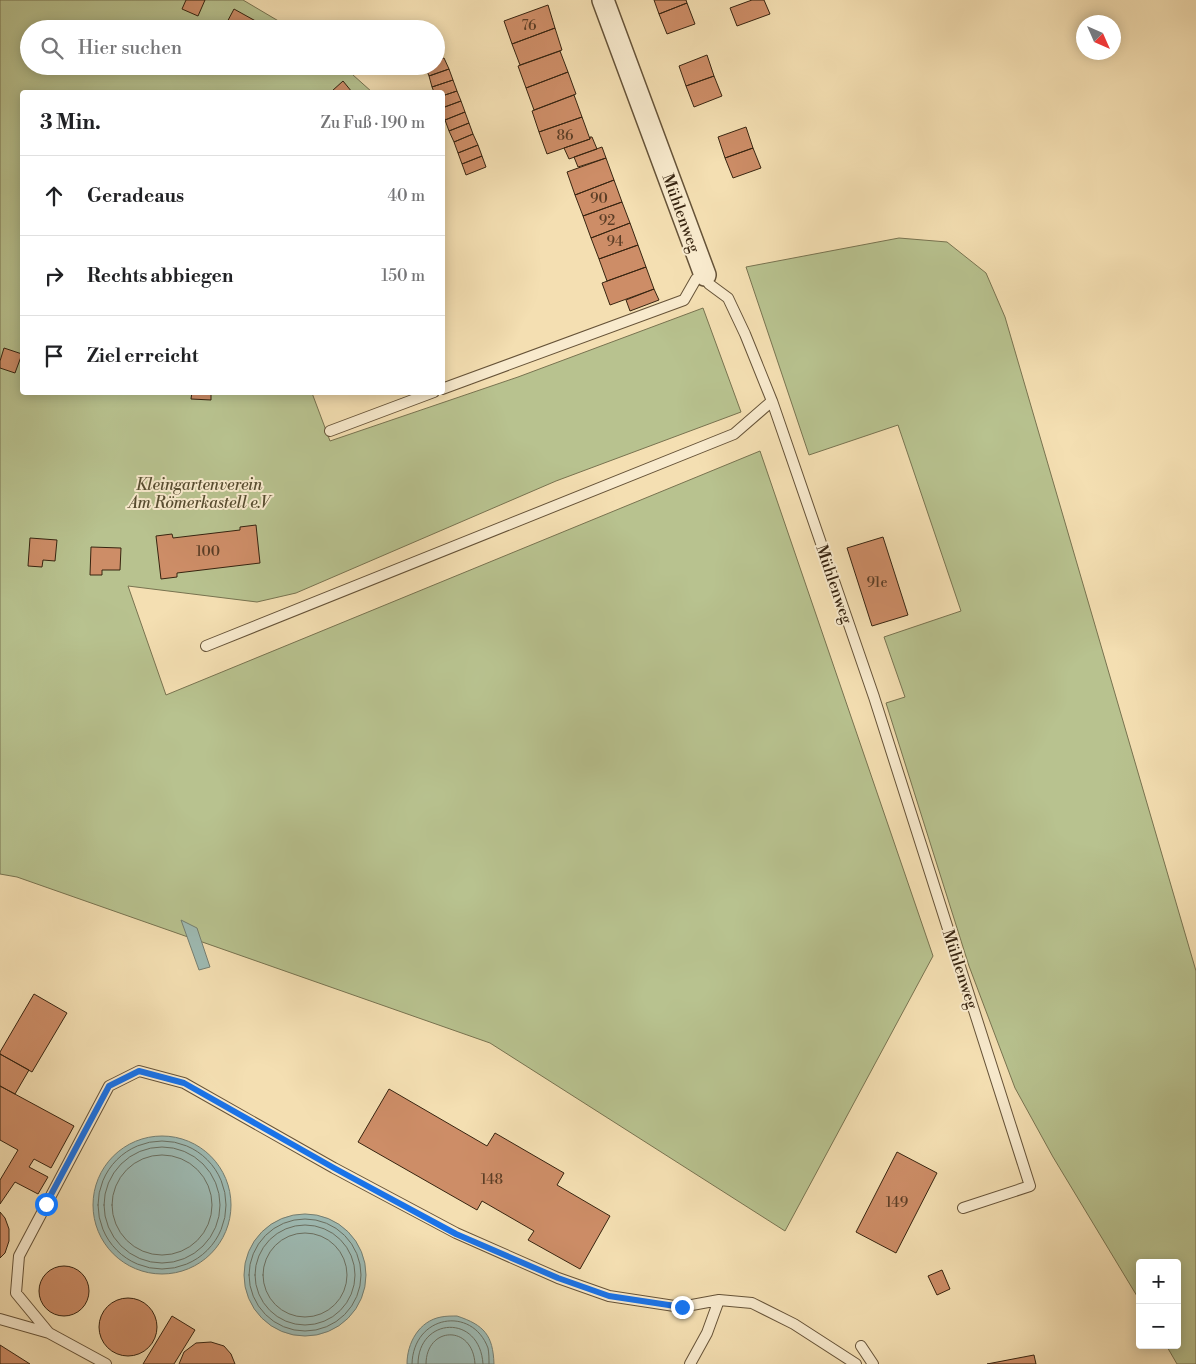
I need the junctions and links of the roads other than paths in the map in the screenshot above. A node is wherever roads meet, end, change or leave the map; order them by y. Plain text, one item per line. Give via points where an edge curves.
1 (603, 0) edge
2 (705, 275) junction
3 (445, 388) edge
4 (426, 395) edge
5 (772, 401) junction
6 (330, 431) dead end
7 (206, 646) dead end
8 (963, 1208) dead end
9 (719, 1300) junction
10 (0, 1319) edge
11 (49, 1333) junction
12 (861, 1346) dead end
13 (106, 1364) edge
14 (690, 1364) edge
15 (856, 1364) edge
16 (873, 1364) edge

1 - 2 street, Mühlenweg
2 - 3 lane via 696,279 684,300
2 - 5 lane, Mühlenweg via 709,284 728,298
4 - 6 lane
5 - 7 lane via 734,434
5 - 8 lane, Mühlenweg via 877,706 1030,1186
9 - 11 lane via 682,1307 609,1296 558,1278 456,1234 184,1083 139,1071 109,1086 19,1256 16,1292
9 - 14 lane via 707,1333
9 - 15 lane via 752,1303 794,1324
10 - 11 lane
11 - 13 lane
12 - 16 lane

